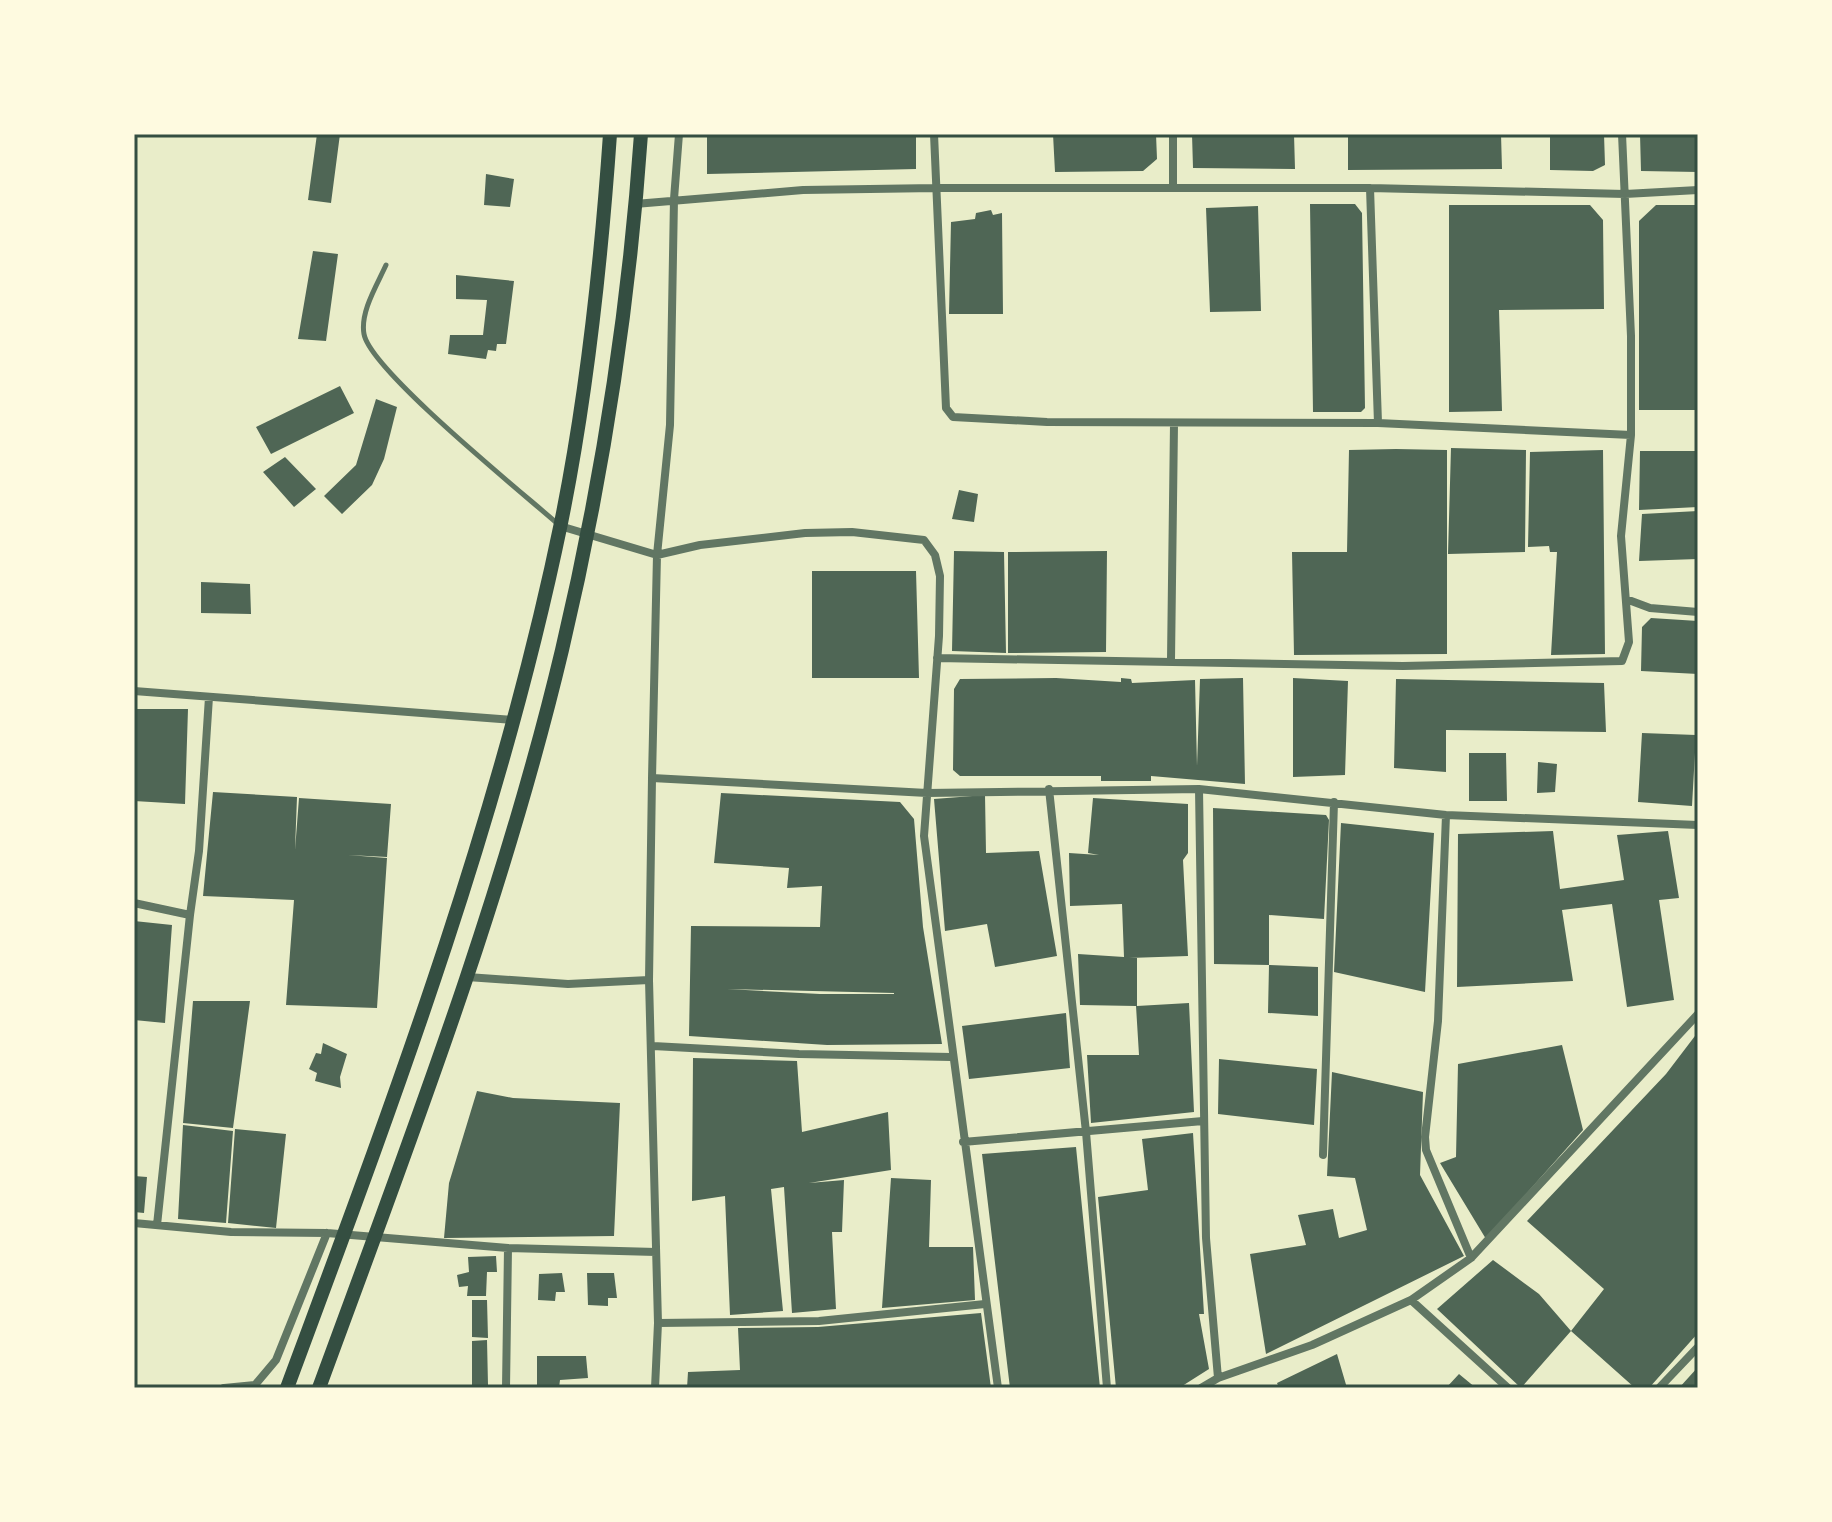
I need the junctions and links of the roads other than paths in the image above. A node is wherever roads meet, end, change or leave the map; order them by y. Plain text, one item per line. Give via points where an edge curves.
1 (610, 134) edge
2 (641, 134) edge
3 (679, 134) edge
4 (934, 134) edge
5 (1173, 134) edge
6 (1622, 134) edge
7 (936, 188) junction
8 (1173, 188) junction
9 (1370, 188) junction
10 (1698, 190) edge
11 (1625, 194) junction
12 (674, 199) junction
13 (635, 204) junction
14 (386, 265) dead end
15 (1378, 423) junction
16 (1174, 424) junction
17 (1631, 435) junction
18 (560, 526) junction
19 (587, 532) junction
20 (657, 555) junction
21 (1626, 599) junction
22 (1698, 612) edge
23 (937, 658) junction
24 (1171, 660) junction
25 (134, 691) edge
26 (209, 697) junction
27 (512, 720) junction
28 (652, 778) junction
29 (1049, 789) junction
30 (1199, 789) junction
31 (927, 793) junction
32 (1334, 802) junction
33 (1446, 815) junction
34 (1698, 825) edge
35 (134, 903) edge
36 (190, 915) junction
37 (466, 977) junction
38 (649, 980) junction
39 (1698, 1014) edge
40 (653, 1046) junction
41 (951, 1057) junction
42 (1203, 1121) junction
43 (1086, 1132) junction
44 (963, 1142) junction
45 (1323, 1155) dead end
46 (134, 1223) edge
47 (157, 1225) junction
48 (327, 1233) junction
49 (344, 1234) junction
50 (373, 1239) junction
51 (508, 1248) junction
52 (656, 1252) junction
53 (1471, 1258) junction
54 (1411, 1300) junction
55 (985, 1304) junction
56 (658, 1323) junction
57 (1698, 1347) edge
58 (1218, 1378) junction
59 (224, 1388) edge
60 (287, 1388) edge
61 (319, 1388) edge
62 (506, 1388) edge
63 (655, 1388) edge
64 (998, 1388) edge
65 (1107, 1388) edge
66 (1201, 1388) edge
67 (1508, 1388) edge
68 (1659, 1388) edge

1 - 18 main road via 593,307
2 - 13 main road
3 - 12 street
4 - 7 street
5 - 8 street
6 - 11 street
7 - 8 street
7 - 12 street
7 - 16 street via 948,414
8 - 9 street
9 - 11 street
9 - 15 street
10 - 11 street
11 - 17 street
12 - 13 street
12 - 20 street via 670,425
13 - 19 main road via 617,370
14 - 18 lane via 364,321 369,349
15 - 16 street
15 - 17 street
16 - 24 street
17 - 21 street via 1621,512
18 - 19 street
18 - 27 main road
19 - 20 street
19 - 37 main road via 544,718
20 - 23 street via 805,533 924,540 939,565
20 - 28 street
21 - 22 street via 1650,608
21 - 24 street via 1629,642 1626,657 1617,663 1403,666
23 - 24 street
23 - 31 street
25 - 26 street
26 - 27 street
26 - 36 street
27 - 49 main road via 440,960
28 - 31 street
28 - 38 street
29 - 30 street
29 - 31 street
29 - 43 street
30 - 32 street
30 - 42 street
31 - 41 street via 924,836
32 - 33 street
32 - 45 street
33 - 34 street
33 - 53 street via 1438,1021 1425,1137
35 - 36 street
36 - 47 street
37 - 38 street via 568,984
37 - 50 main road
38 - 40 street
39 - 53 street
40 - 41 street
40 - 52 street
41 - 44 street
42 - 43 street
42 - 58 street
43 - 44 street
43 - 65 street
44 - 55 street
46 - 47 street
47 - 48 street
48 - 49 street
48 - 59 street via 276,1360 255,1385
49 - 50 street
49 - 60 main road
50 - 51 street
50 - 61 main road
51 - 52 street
51 - 62 street
52 - 56 street
53 - 54 street
54 - 58 street via 1312,1345
54 - 67 street
55 - 56 street via 819,1321
55 - 64 street
56 - 63 street
57 - 68 street
58 - 66 street

